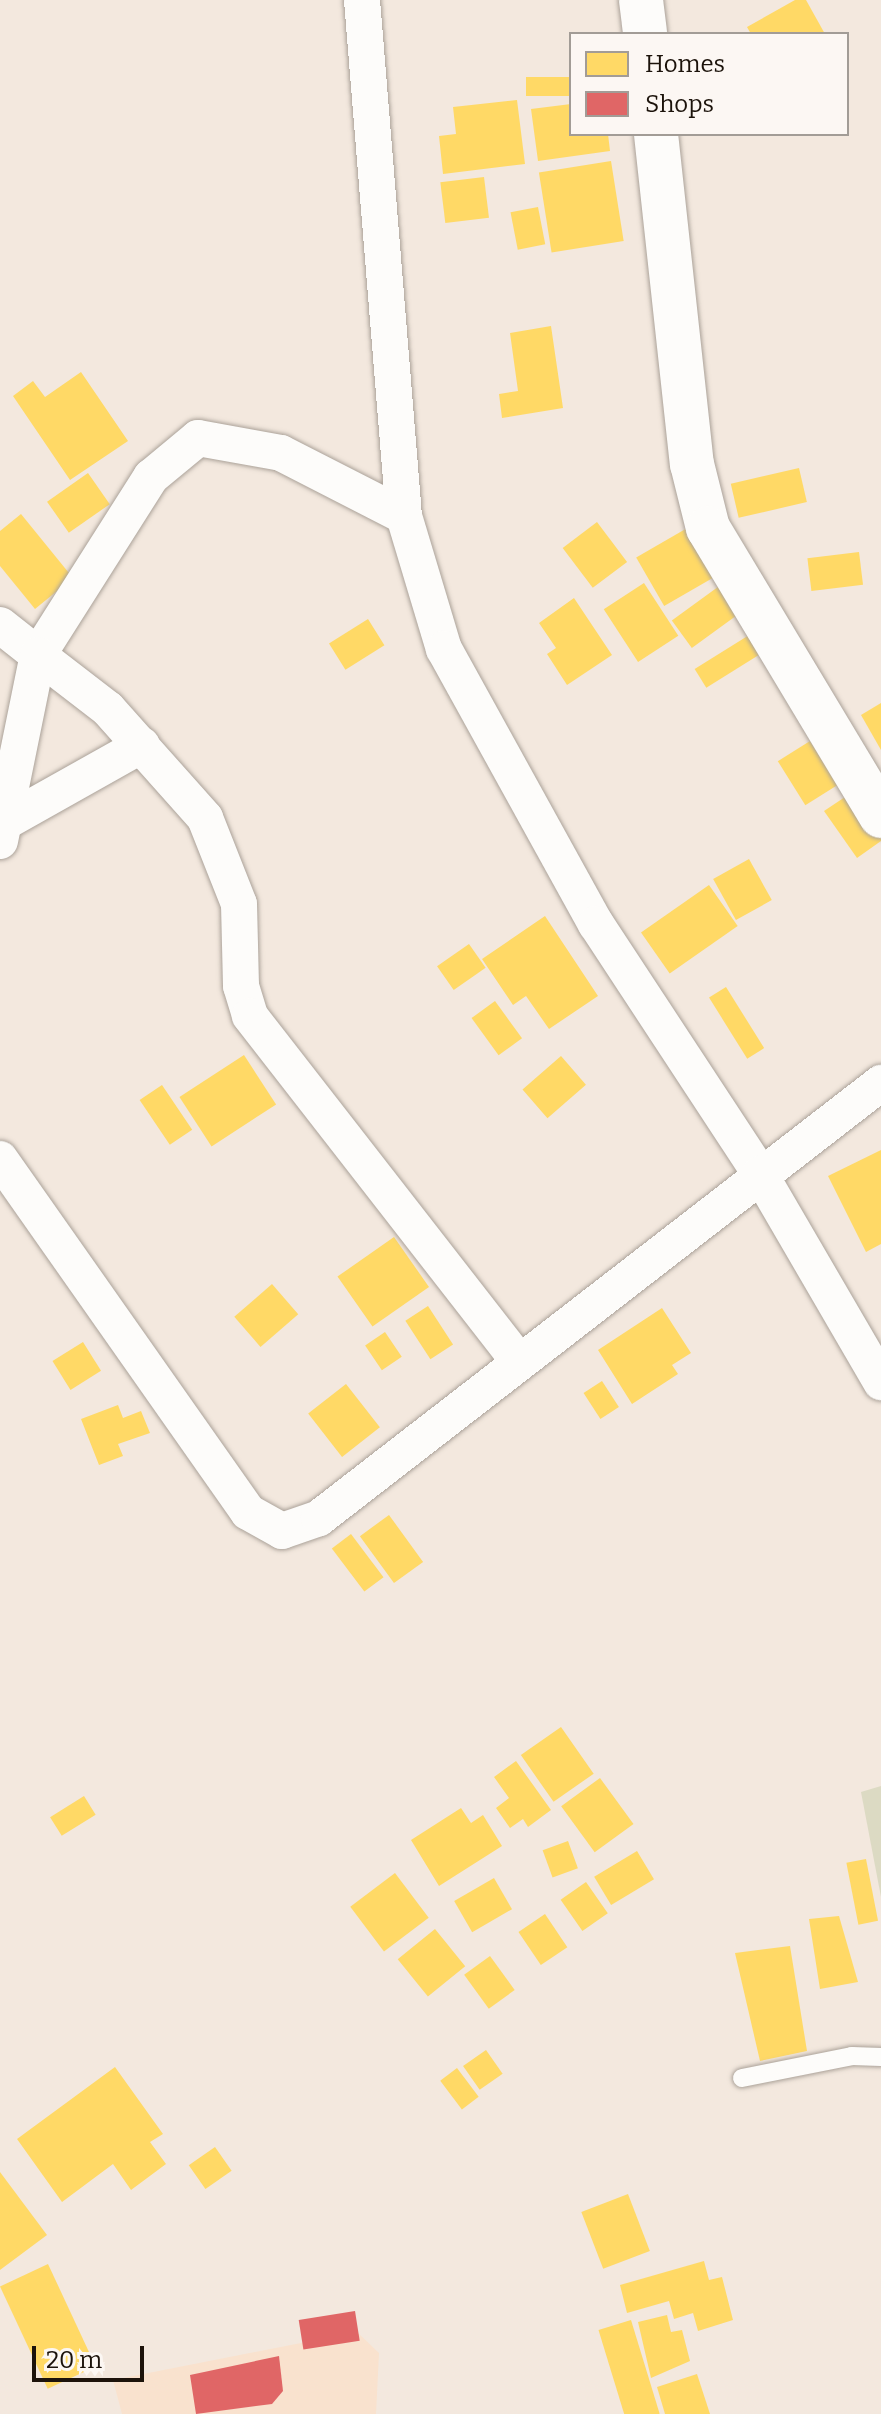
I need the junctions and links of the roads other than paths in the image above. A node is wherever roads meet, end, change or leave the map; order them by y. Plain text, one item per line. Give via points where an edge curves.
1 (362, 0) edge
2 (641, 0) edge
3 (645, 32) edge
4 (656, 136) edge
5 (404, 516) junction
6 (0, 625) edge
7 (38, 655) junction
8 (142, 745) junction
9 (881, 816) edge
10 (2, 832) edge
11 (881, 1083) edge
12 (0, 1159) edge
13 (760, 1174) junction
14 (519, 1362) junction
15 (881, 1382) edge
16 (881, 2057) edge
17 (742, 2078) dead end

1 - 5 street
2 - 3 street
4 - 9 street via 692,464 708,528
5 - 7 street via 281,453 198,438 151,477
5 - 13 street via 444,649 596,924
6 - 7 street
7 - 8 street via 65,668
7 - 10 street
8 - 10 street
8 - 14 street via 205,818 228,863 250,1016
11 - 13 street
12 - 14 street via 248,1512 265,1526 282,1531 319,1518
13 - 14 street
13 - 15 street
16 - 17 lane via 852,2056

